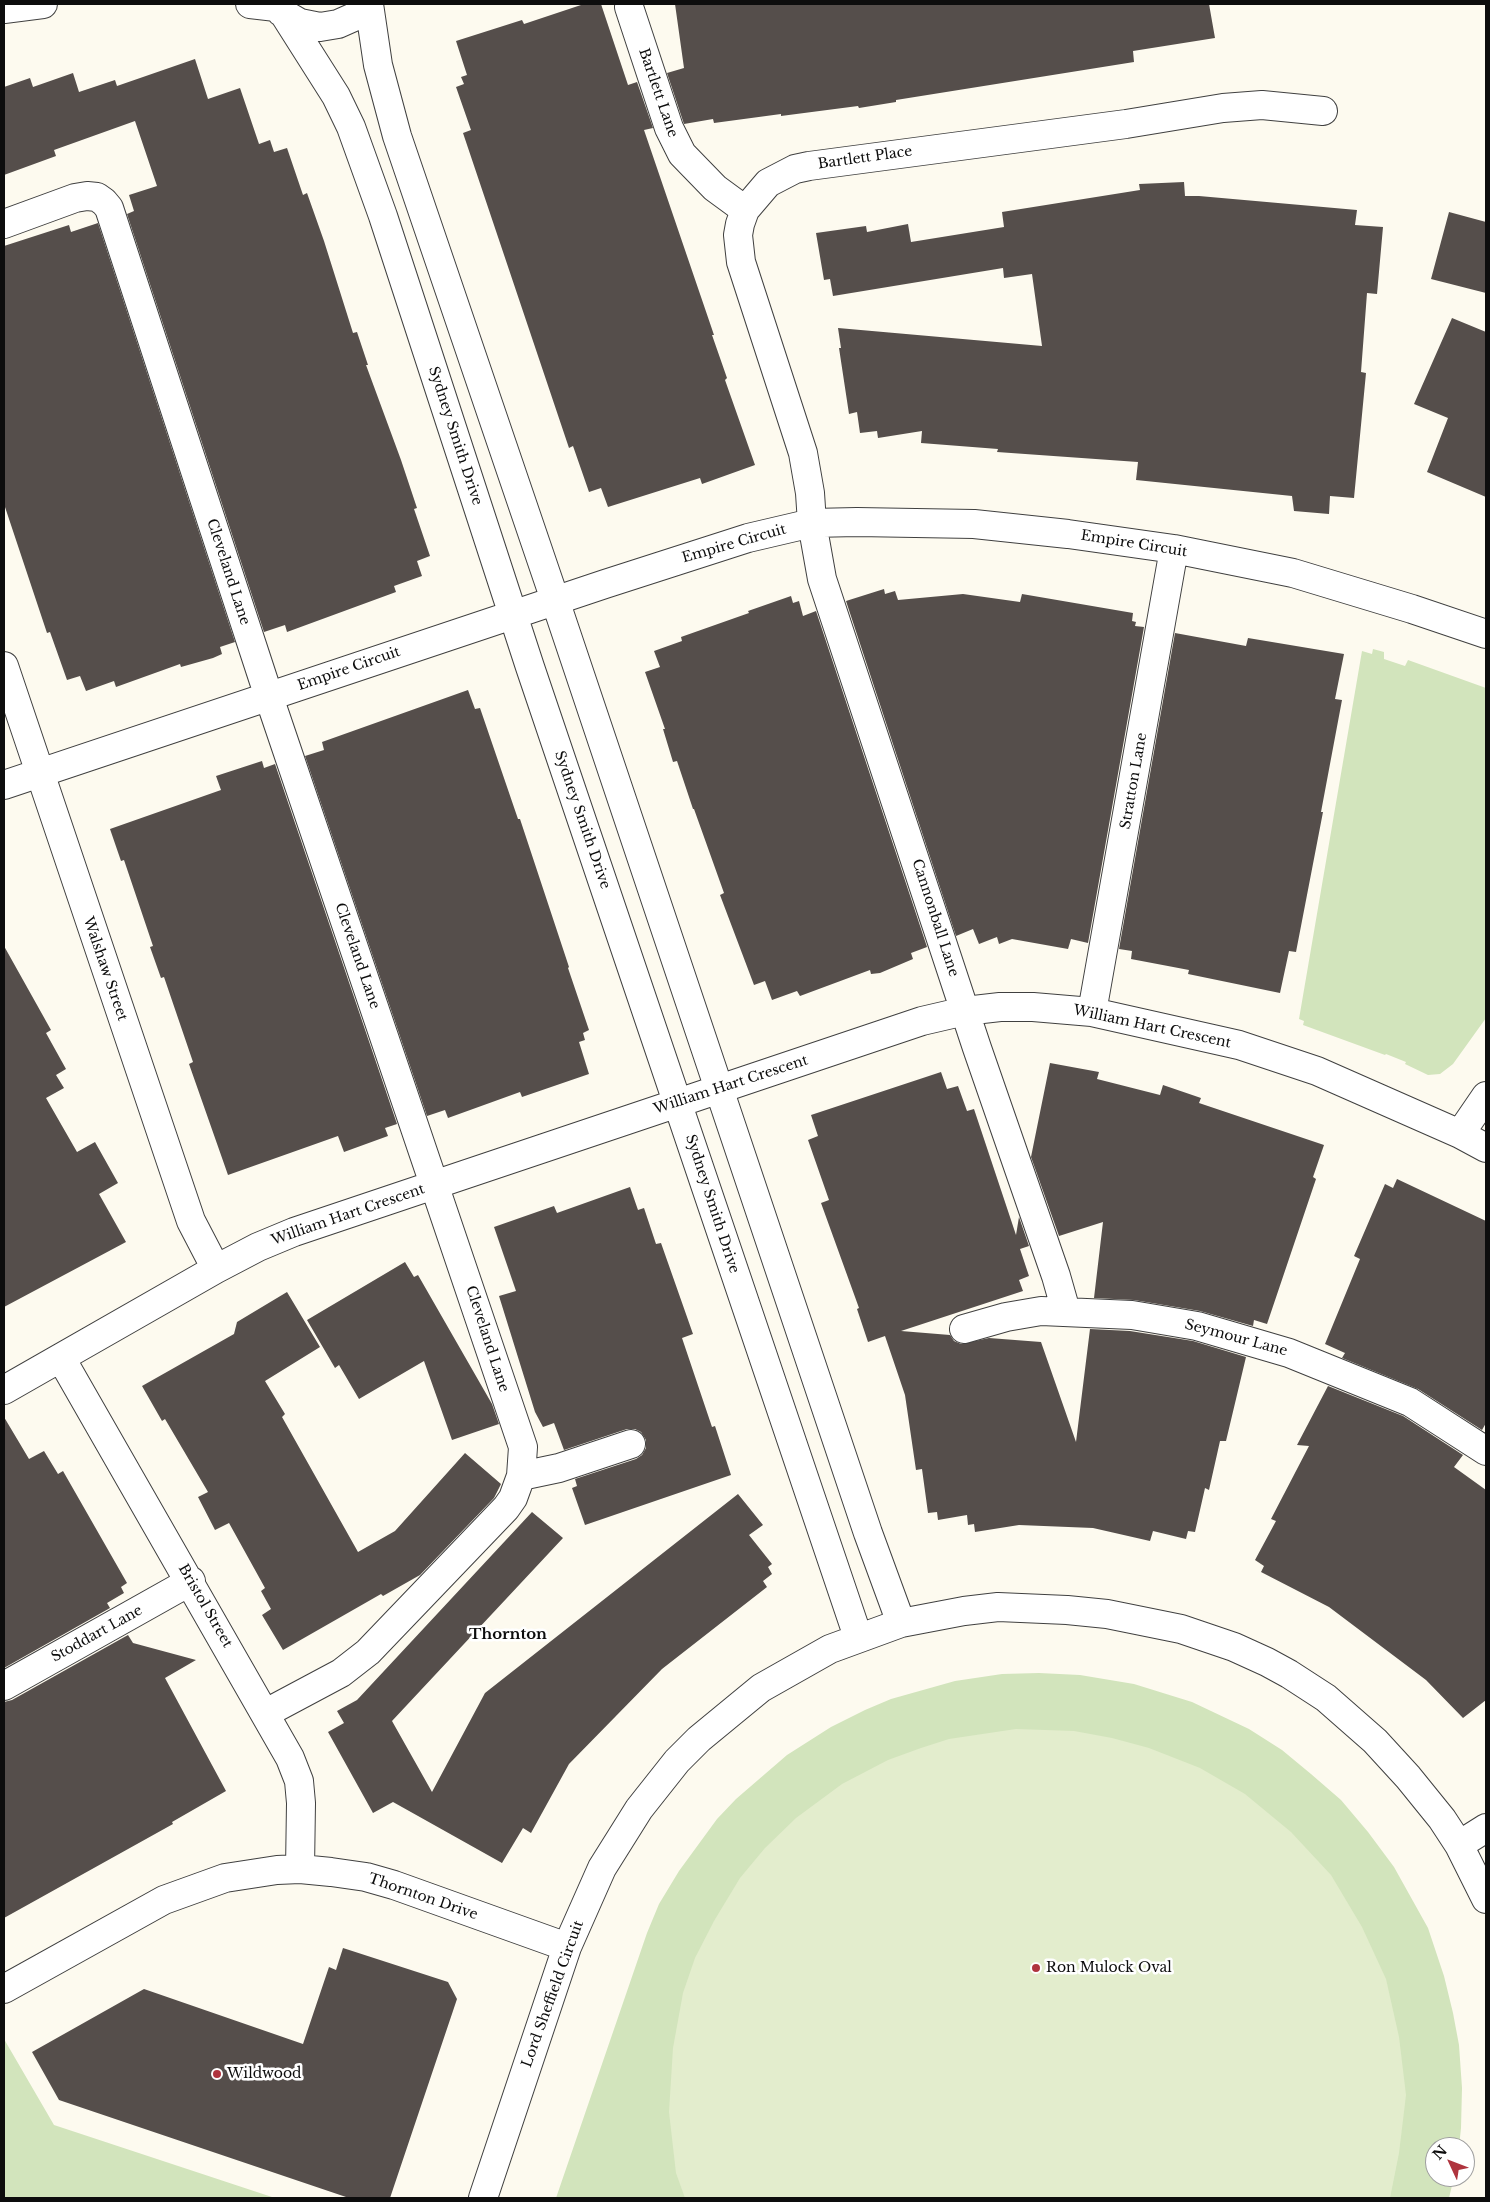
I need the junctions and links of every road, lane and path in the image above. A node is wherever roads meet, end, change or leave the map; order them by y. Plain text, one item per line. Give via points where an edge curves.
1 (43, 4) edge
2 (369, 4) edge
3 (270, 7) edge
4 (629, 7) dead end
5 (4, 9) edge
6 (1324, 111) dead end
7 (745, 210) junction
8 (4, 224) edge
9 (812, 523) junction
10 (1174, 549) junction
11 (555, 600) junction
12 (513, 614) junction
13 (1486, 634) edge
14 (4, 666) edge
15 (269, 697) junction
16 (40, 773) junction
17 (4, 785) edge
18 (965, 1011) junction
19 (1092, 1012) junction
20 (720, 1088) junction
21 (1486, 1096) edge
22 (678, 1102) junction
23 (1460, 1134) junction
24 (1486, 1148) edge
25 (436, 1185) junction
26 (216, 1269) junction
27 (1066, 1311) junction
28 (964, 1329) dead end
29 (61, 1358) junction
30 (4, 1390) edge
31 (632, 1444) dead end
32 (1486, 1451) edge
33 (521, 1476) junction
34 (191, 1581) junction
35 (901, 1623) junction
36 (858, 1637) junction
37 (4, 1686) edge
38 (266, 1713) junction
39 (1486, 1828) edge
40 (1459, 1845) junction
41 (300, 1869) junction
42 (1486, 1898) edge
43 (567, 1946) junction
44 (4, 1989) edge
45 (483, 2198) edge

1 - 5 street
2 - 3 street via 356,16 338,24 320,26 300,23
2 - 11 street via 378,65 397,136
3 - 12 street, Sydney Smith Drive via 323,73 351,127
4 - 7 street, Bartlett Lane via 676,144 693,167
6 - 7 street, Bartlett Place via 1262,105 1223,108 809,166 788,172 768,183
7 - 9 street, Bartlett Place via 738,249 803,453
8 - 15 street, Cleveland Lane via 87,196 97,197 109,208
9 - 10 street, Empire Circuit via 974,524
9 - 11 street, Empire Circuit via 748,538
9 - 18 street, Cannonball Lane via 822,579
10 - 13 street, Empire Circuit via 1293,574
10 - 19 street, Stratton Lane
11 - 12 street, Empire Circuit
11 - 20 street
12 - 15 street, Empire Circuit
12 - 22 street, Sydney Smith Drive
14 - 16 street, Walshaw Street
15 - 16 street, Empire Circuit
15 - 25 street, Cleveland Lane
16 - 17 street, Empire Circuit
16 - 26 street, Walshaw Street via 190,1221
18 - 19 street, William Hart Crescent via 1033,1007
18 - 20 street, William Hart Crescent via 922,1021
18 - 27 street, Cannonball Lane
19 - 23 street, William Hart Crescent via 1279,1057
20 - 22 street, William Hart Crescent
20 - 35 street
21 - 23 street
22 - 25 street, William Hart Crescent
22 - 36 street, Sydney Smith Drive
23 - 24 street, William Hart Crescent
25 - 26 street, William Hart Crescent via 302,1229
25 - 33 street, Cleveland Lane via 523,1447
26 - 29 street, William Hart Crescent
27 - 28 street, Seymour Lane via 1024,1313
27 - 32 street, Seymour Lane via 1132,1315 1197,1326 1289,1353 1410,1402
29 - 30 street, William Hart Crescent
29 - 34 street, Bristol Street
31 - 33 street via 559,1468
33 - 38 street, Cleveland Lane via 506,1508 368,1652 342,1673
34 - 37 street, Stoddart Lane
34 - 38 street, Bristol Street
35 - 36 street, Lord Sheffield Circuit
35 - 40 street, Lord Sheffield Circuit via 998,1607 1067,1610 1107,1614 1181,1629 1234,1647 1295,1678 1326,1698 1358,1726 1408,1777
36 - 43 street, Lord Sheffield Circuit via 761,1688 718,1722 677,1761 620,1837
38 - 41 street, Bristol Street via 299,1781
39 - 40 street
40 - 42 street, Lord Sheffield Circuit
41 - 43 street, Thornton Drive via 366,1877 394,1885
41 - 44 street, Thornton Drive via 252,1872 172,1897
43 - 45 street, Lord Sheffield Circuit

